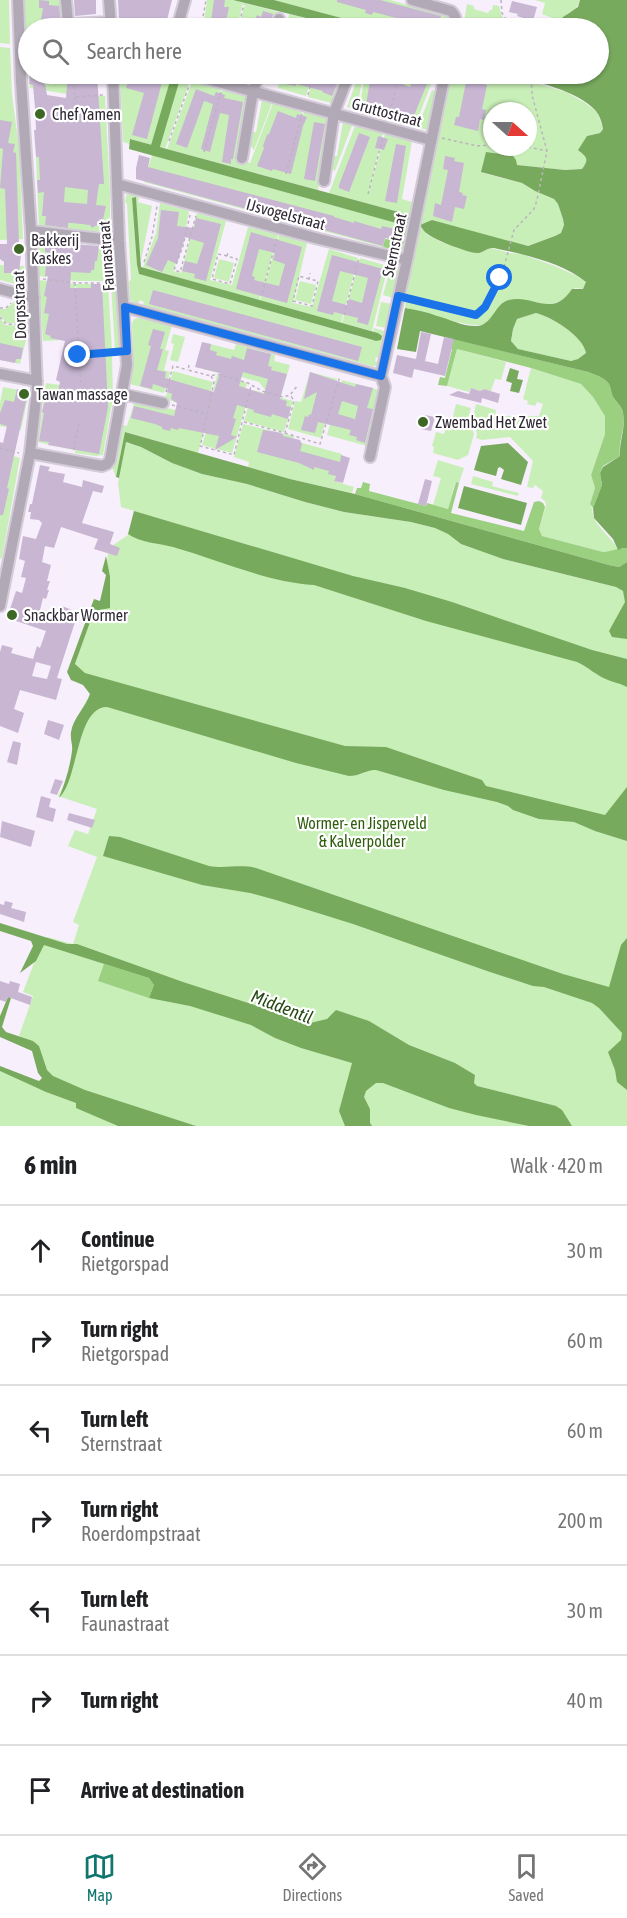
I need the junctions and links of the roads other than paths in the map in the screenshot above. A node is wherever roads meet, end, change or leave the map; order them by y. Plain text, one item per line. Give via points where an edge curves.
1 (18, 0) edge
2 (66, 0) edge
3 (109, 0) edge
4 (185, 0) edge
5 (412, 0) edge
6 (19, 18) edge
7 (68, 18) edge
8 (110, 18) edge
9 (180, 18) edge
10 (456, 18) edge
11 (21, 84) edge
12 (114, 84) edge
13 (227, 84) edge
14 (255, 84) edge
15 (345, 84) edge
16 (444, 84) edge
17 (253, 91) junction
18 (334, 113) junction
19 (432, 138) junction
20 (242, 158) dead end
21 (324, 181) dead end
22 (117, 184) junction
23 (31, 231) junction
24 (119, 241) junction
25 (407, 260) junction
26 (0, 289) edge
27 (34, 298) junction
28 (125, 307) junction
29 (0, 374) edge
30 (381, 376) junction
31 (37, 381) junction
32 (122, 394) junction
33 (163, 403) road end
34 (30, 454) junction
35 (370, 457) dead end
36 (0, 606) edge

1 - 6 street, Dorpsstraat
2 - 7 street
3 - 8 street
4 - 9 street
5 - 10 street via 451,11
11 - 23 street, Dorpsstraat
12 - 22 street, Faunastraat
13 - 17 street, Gruttostraat
14 - 17 street
15 - 18 street, Gruttostraat
16 - 19 street, Sternstraat
17 - 18 street, Gruttostraat
17 - 20 street
18 - 19 street, Gruttostraat
18 - 21 street, Gruttostraat
19 - 25 street, Sternstraat
22 - 24 street, Faunastraat
22 - 25 street, IJsvogelstraat
23 - 24 street
23 - 27 street, Dorpsstraat
24 - 28 street, Faunastraat
25 - 30 street, Sternstraat
26 - 27 street
27 - 31 street, Dorpsstraat
28 - 30 street
28 - 32 street, Faunastraat via 127,365
29 - 31 street
30 - 35 street, Sternstraat via 384,387
31 - 34 street, Dorpsstraat
32 - 33 street
32 - 34 street, Faunastraat via 107,464
34 - 36 street, Dorpsstraat

